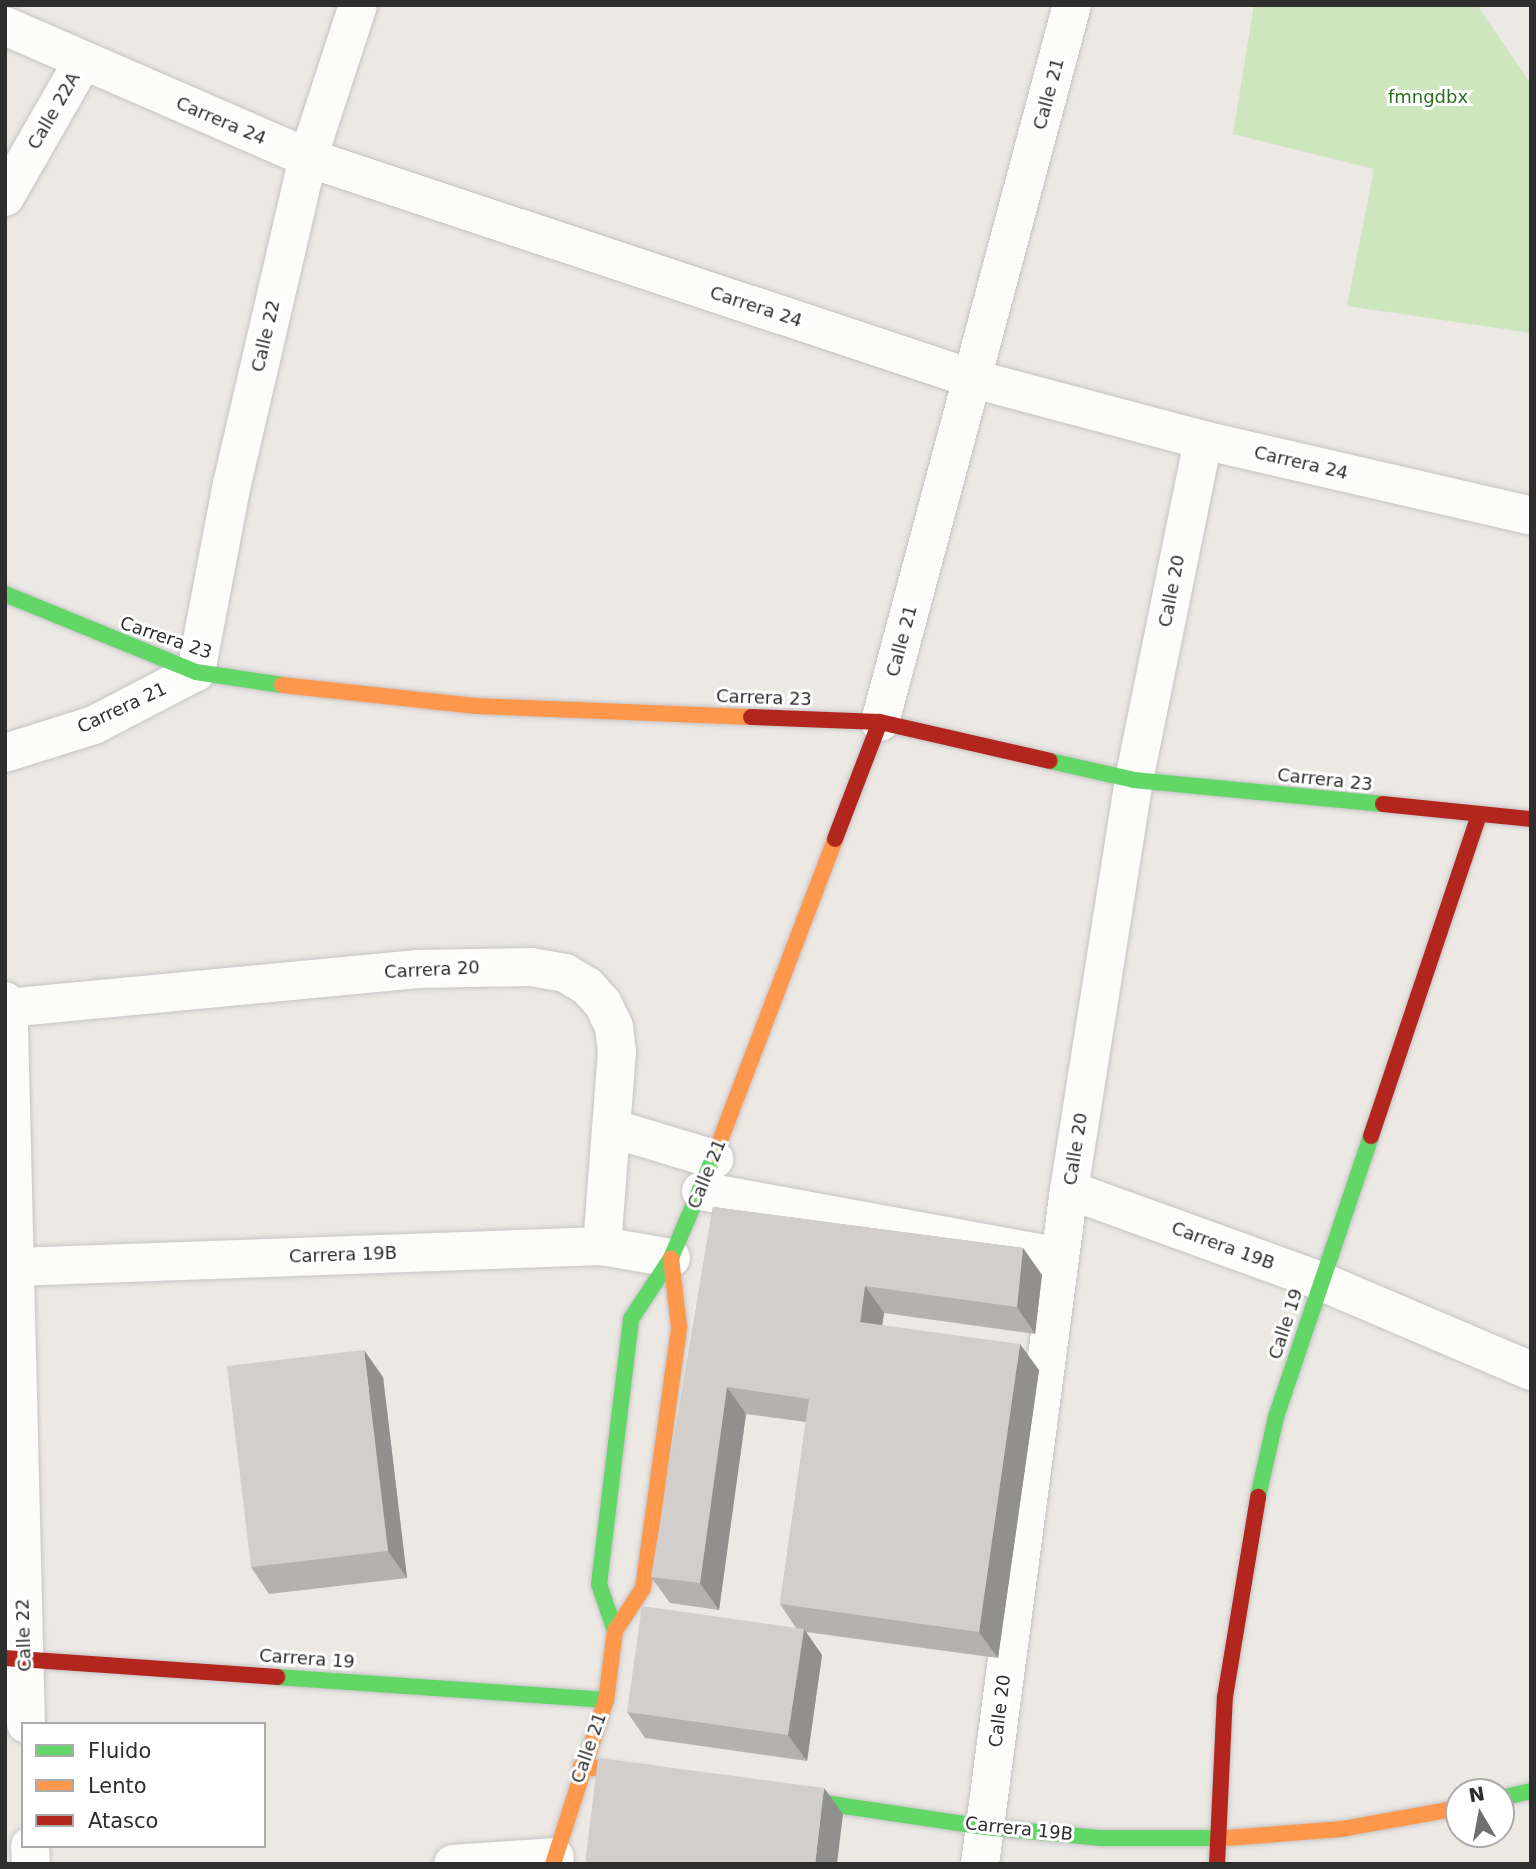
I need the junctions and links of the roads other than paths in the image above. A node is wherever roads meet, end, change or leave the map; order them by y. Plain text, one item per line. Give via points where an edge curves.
1 (358, 5) edge
2 (1072, 5) edge
3 (5, 26) edge
4 (83, 61) junction
5 (308, 158) junction
6 (5, 197) edge
7 (974, 379) junction
8 (1203, 440) junction
9 (1531, 516) edge
10 (5, 594) edge
11 (196, 672) junction
12 (880, 722) junction
13 (5, 753) edge
14 (1134, 780) junction
15 (1479, 816) junction
16 (1531, 819) edge
17 (6, 1015) edge
18 (611, 1128) junction
19 (708, 1175) junction
20 (1069, 1190) junction
21 (602, 1246) junction
22 (1059, 1257) junction
23 (671, 1258) junction
24 (14, 1267) junction
25 (1320, 1281) junction
26 (1531, 1371) edge
27 (13, 1522) edge
28 (615, 1631) junction
29 (15, 1658) edge
30 (606, 1700) junction
31 (26, 1722) edge
32 (581, 1766) junction
33 (662, 1779) edge
34 (769, 1795) edge
35 (1445, 1811) edge
36 (1218, 1839) junction
37 (982, 1845) edge
38 (554, 1860) edge
39 (453, 1864) edge
40 (1217, 1864) edge

1 - 5 street, Calle 22
2 - 7 street, Calle 21
3 - 4 street, Carrera 24
4 - 5 street, Carrera 24
4 - 6 street, Calle 22A
5 - 7 street, Carrera 24
5 - 11 street, Calle 22 via 232,484
7 - 8 street, Carrera 24
7 - 12 street, Calle 21
8 - 9 street, Carrera 24
8 - 14 street, Calle 20
10 - 11 street, Carrera 23
11 - 12 street, Carrera 23 via 337,694 477,706
11 - 13 street, Carrera 21 via 94,725
12 - 14 street, Carrera 23
12 - 19 street, Calle 21
14 - 15 street, Carrera 23
14 - 20 street, Calle 20
15 - 16 street, Carrera 23
15 - 25 street, Calle 19
17 - 18 street, Carrera 20 via 418,969 531,967 565,973 587,986 614,1027 617,1051
17 - 24 street, Calle 22
18 - 19 street
18 - 21 street, Carrera 20
19 - 22 street
19 - 23 street, Calle 21
20 - 22 street, Calle 20
20 - 25 street, Carrera 19B
21 - 23 street, Carrera 19B
21 - 24 street, Carrera 19B
22 - 37 street, Calle 20
23 - 28 street, Calle 21 via 679,1327 643,1588
23 - 28 street, Calle 21 via 631,1319 599,1584
24 - 27 street, Calle 22
25 - 26 street, Carrera 19B
25 - 36 street, Calle 19 via 1276,1417 1245,1556 1225,1696
27 - 29 street, Calle 22
28 - 30 street, Calle 21
29 - 30 street, Carrera 19
29 - 31 street, Calle 22
30 - 32 street, Calle 21
32 - 33 street
32 - 38 street, Calle 21
34 - 37 street, Carrera 19B
35 - 36 street, Carrera 19B via 1342,1829
36 - 37 street, Carrera 19B via 1101,1838
36 - 40 street, Calle 19
38 - 39 street

